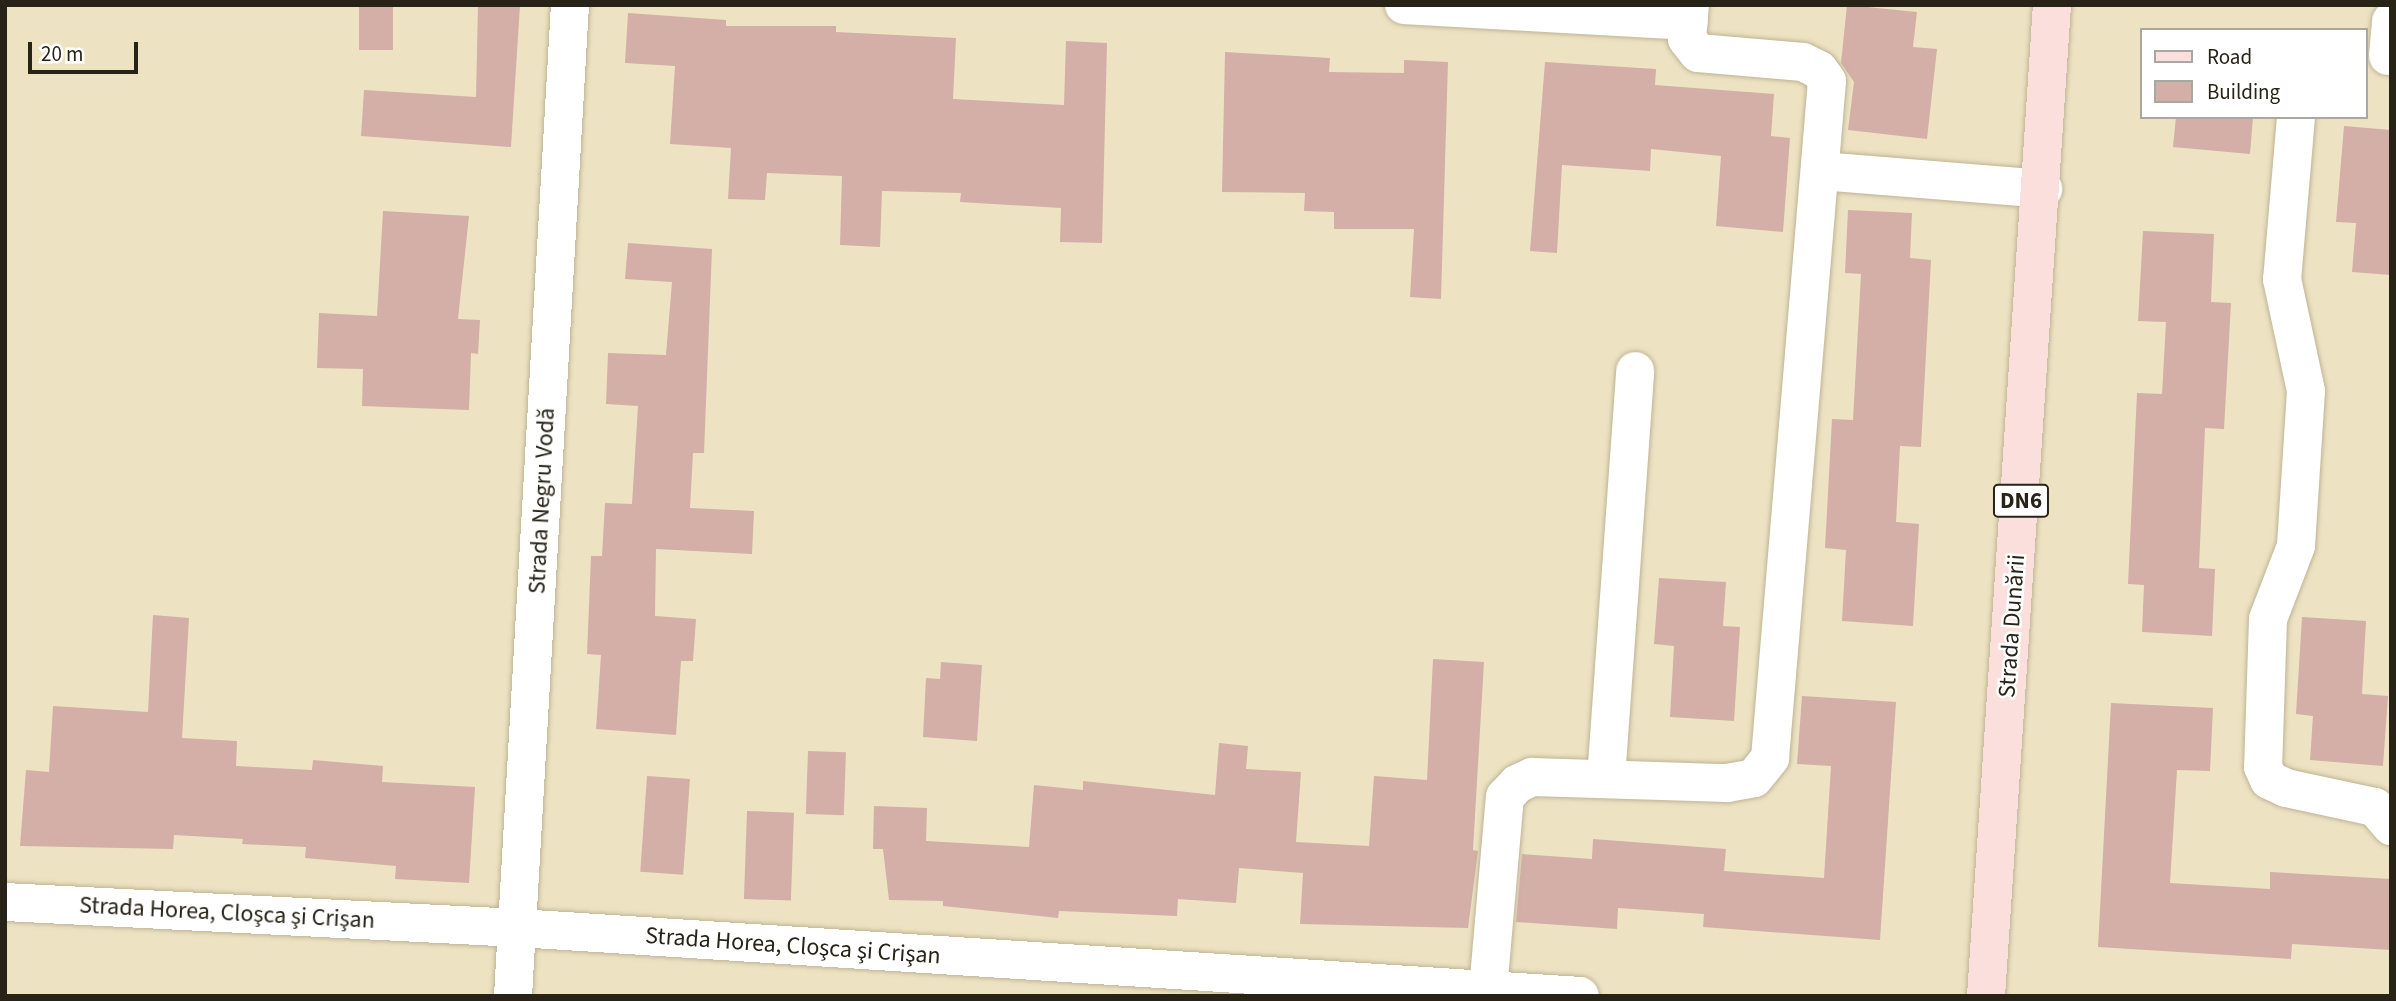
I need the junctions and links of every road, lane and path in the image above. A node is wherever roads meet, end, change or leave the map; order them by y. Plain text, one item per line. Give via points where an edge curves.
1 (570, 5) edge
2 (1404, 5) edge
3 (2052, 5) edge
4 (1689, 13) edge
5 (2296, 119) edge
6 (1821, 171) junction
7 (2043, 189) junction
8 (1635, 371) dead end
9 (1606, 779) junction
10 (2391, 826) edge
11 (5, 902) edge
12 (518, 928) junction
13 (1186, 983) edge
14 (1488, 990) junction
15 (513, 996) edge
16 (1580, 996) edge
17 (1986, 996) edge

1 - 12 street, Strada Negru Vodă
2 - 4 street
3 - 7 main road, Strada Dunării / DN6
4 - 6 street via 1687,39 1698,53 1803,62 1819,69 1827,82
5 - 10 street via 2282,279 2306,391 2296,546 2268,619 2263,767 2270,780 2286,788 2375,807
6 - 7 street
6 - 9 street via 1770,758 1754,778 1727,783
7 - 17 main road, Strada Dunării / DN6
8 - 9 street
9 - 14 street via 1532,777 1505,797
11 - 12 street, Strada Horea, Cloşca şi Crişan
12 - 13 street, Strada Horea, Cloşca şi Crişan
12 - 15 street, Strada Negru Vodă
13 - 14 street, Strada Horea, Cloşca şi Crişan
14 - 16 street, Strada Horea, Cloşca şi Crişan

